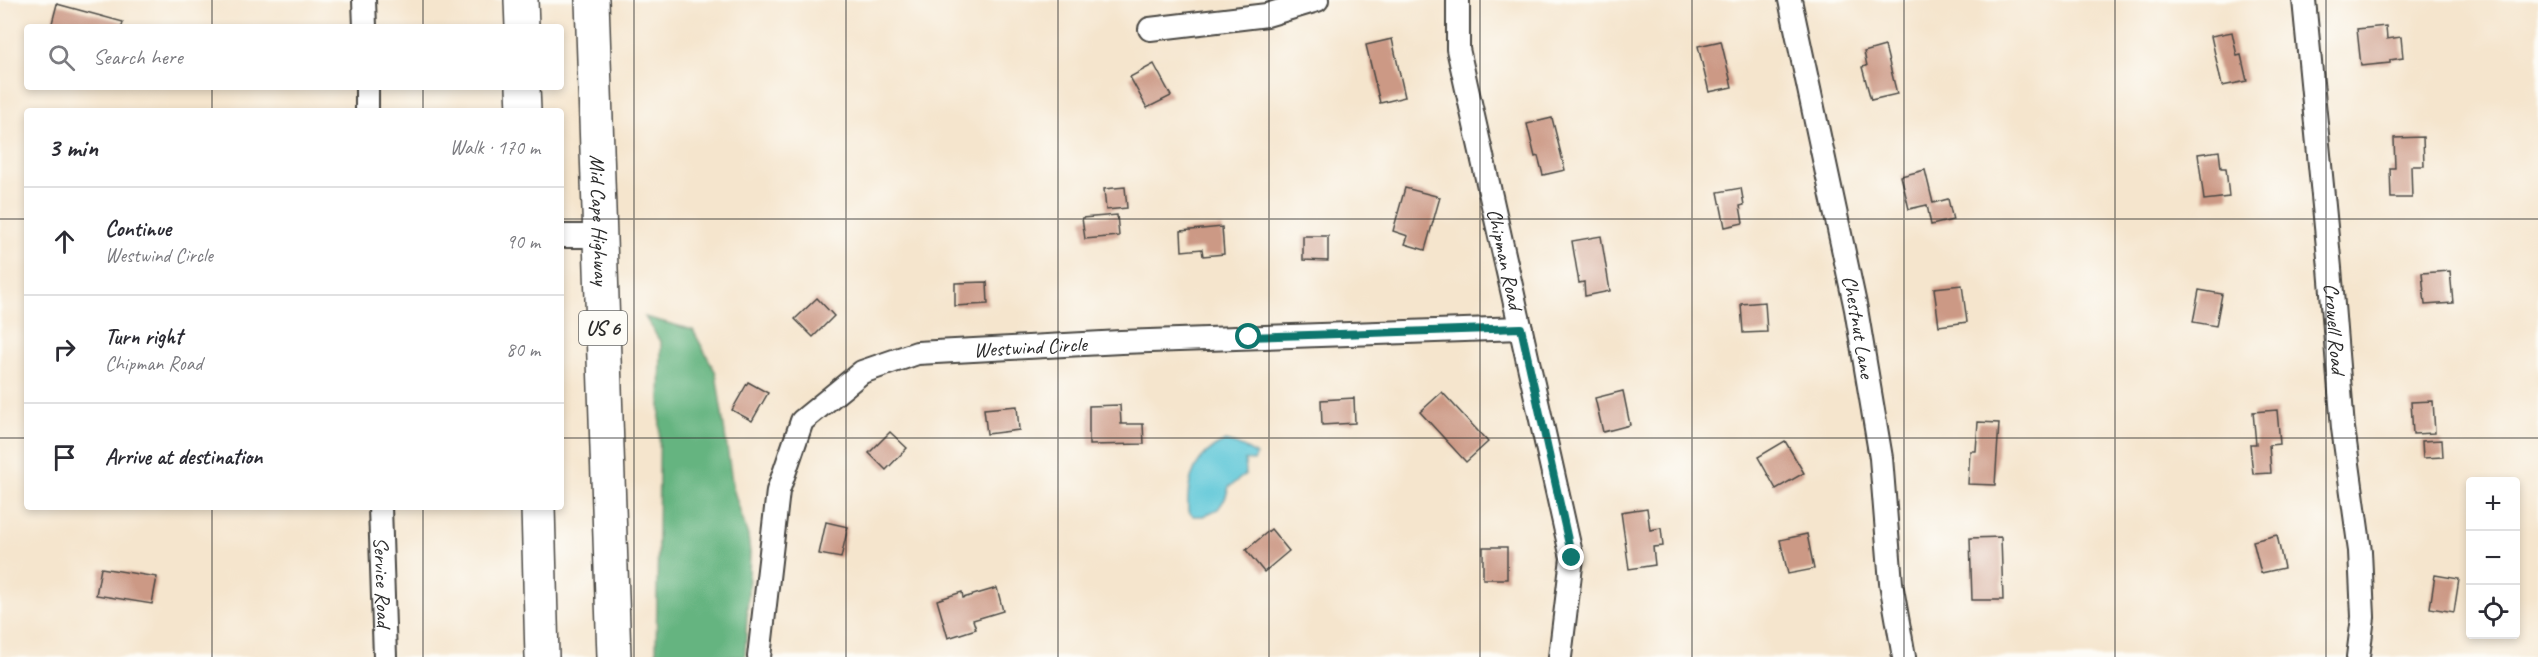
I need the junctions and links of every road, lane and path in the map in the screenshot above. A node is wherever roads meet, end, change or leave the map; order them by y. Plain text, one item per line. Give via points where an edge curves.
1 (364, 0) edge
2 (521, 0) edge
3 (592, 0) edge
4 (603, 0) edge
5 (1317, 0) edge
6 (1458, 0) edge
7 (1790, 0) edge
8 (2304, 0) edge
9 (365, 24) edge
10 (522, 24) edge
11 (1150, 29) dead end
12 (596, 78) junction
13 (367, 90) edge
14 (523, 90) edge
15 (368, 108) edge
16 (524, 108) edge
17 (564, 236) edge
18 (600, 236) junction
19 (1521, 328) junction
20 (380, 510) edge
21 (538, 510) edge
22 (385, 657) edge
23 (542, 657) edge
24 (614, 657) edge
25 (759, 657) edge
26 (1560, 657) edge
27 (1904, 657) edge
28 (2358, 657) edge

1 - 9 street
2 - 10 highway
3 - 12 highway, Mid Cape Highway / US 6
4 - 12 street
5 - 11 street via 1267,15
6 - 19 street, Chipman Road via 1458,49
7 - 27 street, Chestnut Lane via 1856,309 1881,458 1891,583
8 - 28 street, Crowell Road via 2343,428 2360,551 2363,617
12 - 18 highway, Mid Cape Highway / US 6
13 - 15 street
14 - 16 highway
17 - 18 street
18 - 24 highway, Mid Cape Highway / US 6
19 - 25 street, Westwind Circle via 917,353 862,372 802,421 778,491
19 - 26 street, Chipman Road via 1572,558
20 - 22 street, Service Road
21 - 23 highway

